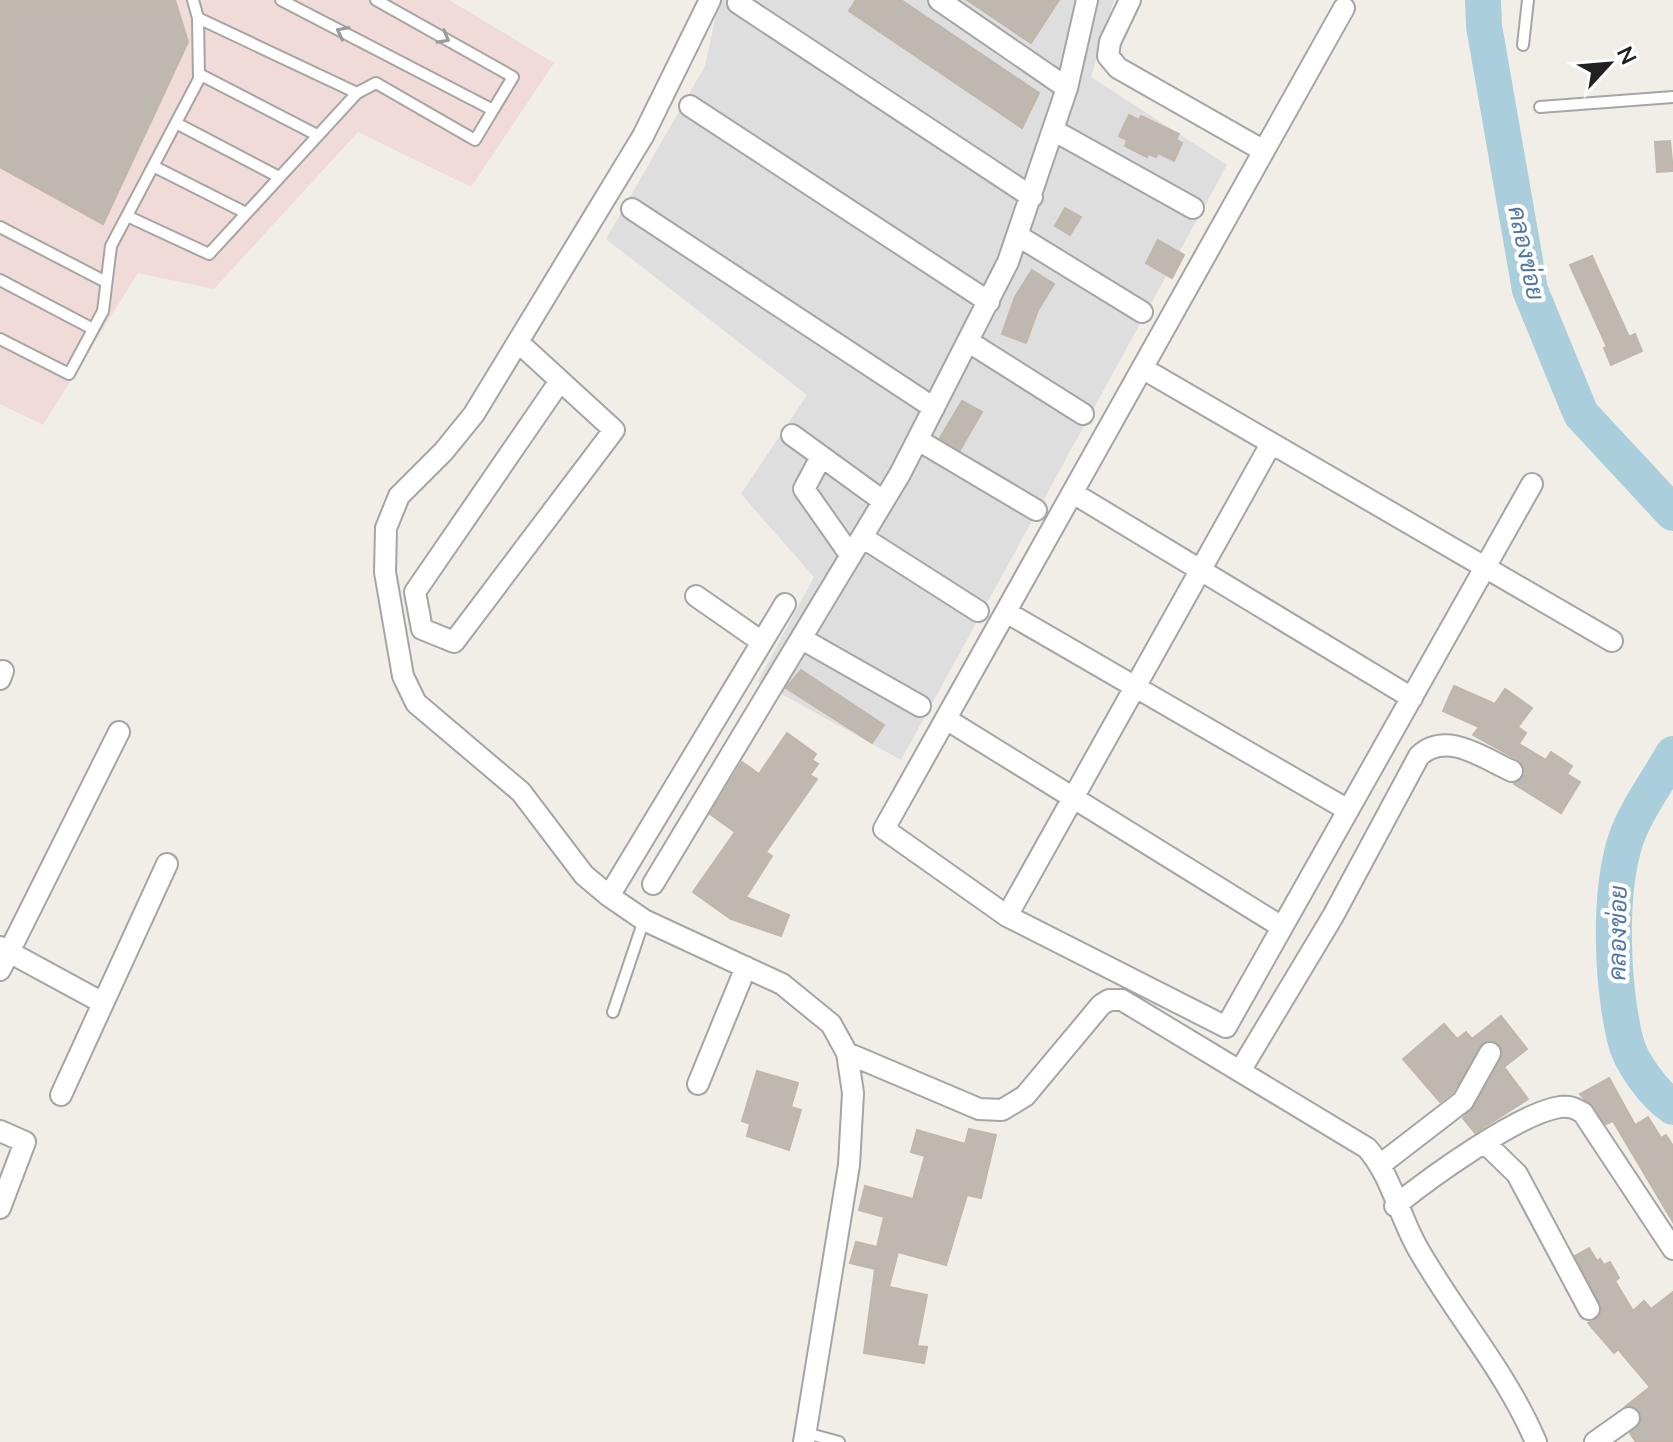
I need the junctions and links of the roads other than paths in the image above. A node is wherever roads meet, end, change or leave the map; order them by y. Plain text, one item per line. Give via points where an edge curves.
1 (193, 0) edge
2 (281, 0) edge
3 (376, 0) edge
4 (710, 0) edge
5 (939, 0) edge
6 (1087, 0) edge
7 (1130, 0) edge
8 (1528, 0) edge
9 (738, 3) dead end
10 (1344, 8) dead end
11 (198, 18) junction
12 (1523, 45) dead end
13 (199, 74) junction
14 (1067, 88) junction
15 (357, 93) junction
16 (1673, 97) edge
17 (690, 106) dead end
18 (1540, 107) dead end
19 (493, 110) junction
20 (176, 123) junction
21 (1053, 130) junction
22 (317, 135) junction
23 (1264, 151) junction
24 (153, 166) junction
25 (279, 177) junction
26 (1032, 197) junction
27 (1193, 208) dead end
28 (632, 209) dead end
29 (246, 213) junction
30 (127, 216) junction
31 (0, 227) edge
32 (1020, 237) junction
33 (0, 280) edge
34 (106, 282) junction
35 (989, 302) junction
36 (1142, 312) dead end
37 (93, 329) junction
38 (0, 339) edge
39 (518, 342) junction
40 (969, 342) junction
41 (1142, 368) junction
42 (560, 381) junction
43 (934, 408) junction
44 (1083, 414) dead end
45 (792, 435) dead end
46 (918, 440) junction
47 (1271, 444) junction
48 (821, 457) junction
49 (1532, 484) dead end
50 (1073, 493) junction
51 (883, 501) junction
52 (1036, 510) dead end
53 (862, 537) junction
54 (851, 556) junction
55 (1485, 567) junction
56 (1201, 570) junction
57 (696, 596) dead end
58 (785, 604) dead end
59 (978, 611) dead end
60 (1006, 612) junction
61 (802, 639) junction
62 (1612, 641) dead end
63 (762, 642) junction
64 (1135, 687) junction
65 (1412, 698) junction
66 (920, 706) dead end
67 (946, 719) junction
68 (119, 732) dead end
69 (1512, 771) dead end
70 (1073, 798) junction
71 (1348, 810) junction
72 (167, 864) dead end
73 (653, 884) dead end
74 (609, 896) junction
75 (1007, 916) junction
76 (644, 920) junction
77 (1282, 927) junction
78 (3, 956) edge
79 (746, 967) junction
80 (103, 1003) junction
81 (613, 1012) dead end
82 (847, 1053) junction
83 (1490, 1053) dead end
84 (1240, 1071) junction
85 (698, 1084) dead end
86 (61, 1095) dead end
87 (0, 1131) edge
88 (1485, 1143) junction
89 (1380, 1165) junction
90 (1395, 1206) junction
91 (0, 1208) edge
92 (1673, 1249) edge
93 (1589, 1309) dead end
94 (1623, 1430) edge
95 (805, 1438) edge
96 (839, 1442) edge
97 (1536, 1442) edge
98 (1595, 1442) edge

1 - 11 lane
19 -> 2 lane
3 -> 19 lane via 513,77
4 - 39 street via 643,136
5 - 14 street
6 - 14 street
7 - 23 street via 1110,42 1108,56 1118,68
8 - 12 lane
9 - 26 street
10 - 23 street
11 - 13 lane
11 - 15 lane
13 - 20 lane
13 - 22 lane
14 - 21 street
15 - 19 lane via 376,83 475,140
15 - 22 lane
16 - 18 lane
17 - 35 street
20 - 24 lane
20 - 25 lane
21 - 26 street
21 - 27 street
22 - 25 lane
23 - 41 street
24 - 29 lane
24 - 30 lane
25 - 29 lane
26 - 32 street
28 - 43 street
29 - 30 lane via 209,254
30 - 34 lane via 111,246
31 - 34 lane
32 - 35 street
32 - 36 street
33 - 37 lane
34 - 37 lane via 103,311
35 - 40 street
37 - 38 lane via 69,374
39 - 42 street
39 - 74 street via 474,414 399,496 386,528 385,572 403,676 416,703 521,792 584,875
40 - 43 street
40 - 44 street
41 - 47 street
41 - 50 street
42 - 42 street via 614,430 454,642 422,629 415,592
43 - 46 street
45 - 48 street
46 - 51 street
46 - 52 street
47 - 55 street
47 - 56 street
48 - 51 street
48 - 54 street via 804,489
49 - 55 street
50 - 56 street
50 - 60 street
51 - 53 street
53 - 54 street
53 - 59 street
54 - 61 street
55 - 62 street
55 - 65 street
56 - 64 street
56 - 65 street
57 - 63 street
58 - 63 street
60 - 64 street
60 - 67 street
61 - 66 street
61 - 73 street
63 - 74 street
64 - 70 street
64 - 71 street
65 - 71 street
67 - 70 street
67 - 75 street via 884,829
68 - 78 street
69 - 84 street via 1453,745 1438,744 1419,756 1333,916
70 - 75 street
70 - 77 street
71 - 77 street
72 - 80 street
74 - 76 street
75 - 77 street via 1226,1027
76 - 79 street
76 - 81 lane
78 - 80 street
79 - 82 street via 809,1002 831,1024
79 - 85 street
80 - 86 street
82 - 84 street via 979,1109 1002,1110 1025,1096 1101,1005 1122,1000
82 - 95 street via 853,1093 849,1165
83 - 89 street via 1463,1101
84 - 89 street via 1367,1148
87 - 91 street via 25,1142
88 - 90 street
88 - 92 street via 1550,1110 1573,1107 1583,1113
88 - 93 street via 1517,1174
89 - 90 street
90 - 97 street via 1511,1391
94 - 98 street
95 - 96 lane

